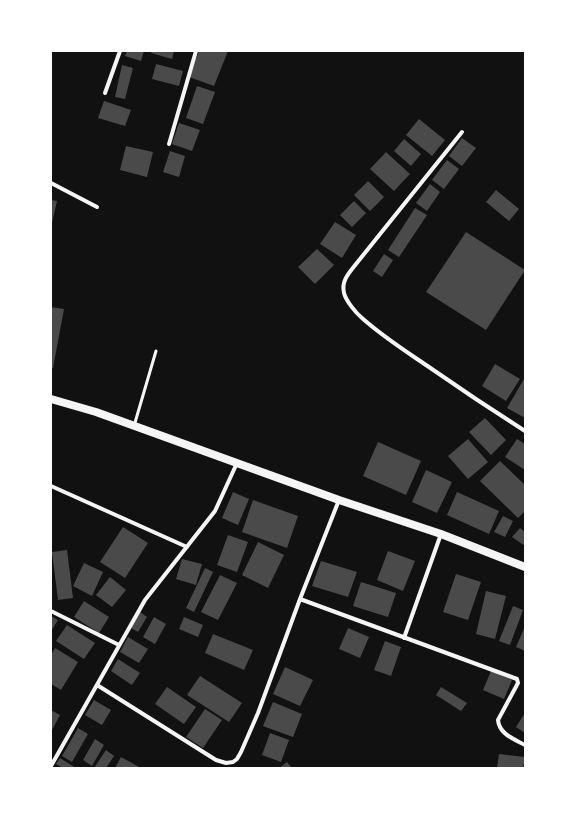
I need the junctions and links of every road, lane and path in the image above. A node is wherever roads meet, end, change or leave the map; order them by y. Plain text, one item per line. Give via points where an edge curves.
1 (120, 51) edge
2 (196, 51) edge
3 (105, 93) dead end
4 (462, 132) dead end
5 (168, 144) dead end
6 (51, 183) edge
7 (97, 207) dead end
8 (156, 351) dead end
9 (51, 398) edge
10 (134, 426) junction
11 (525, 431) edge
12 (237, 463) junction
13 (51, 486) edge
14 (339, 500) junction
15 (441, 534) junction
16 (187, 547) junction
17 (525, 567) edge
18 (300, 599) junction
19 (51, 611) edge
20 (404, 638) junction
21 (119, 645) junction
22 (97, 685) junction
23 (525, 745) edge
24 (51, 766) edge

1 - 3 street
2 - 5 street
4 - 11 street via 345,279 344,295 361,317 384,336
6 - 7 street
8 - 10 lane
9 - 10 main road
10 - 12 main road
12 - 14 main road
12 - 16 street via 215,511
13 - 16 street
14 - 15 main road
14 - 18 street
15 - 17 main road
15 - 20 street
16 - 21 street via 145,600
18 - 20 street
18 - 22 street via 258,713 241,752 233,762 216,760
19 - 21 street
20 - 23 street via 517,679 518,684 498,724 505,734
21 - 22 street
22 - 24 street

